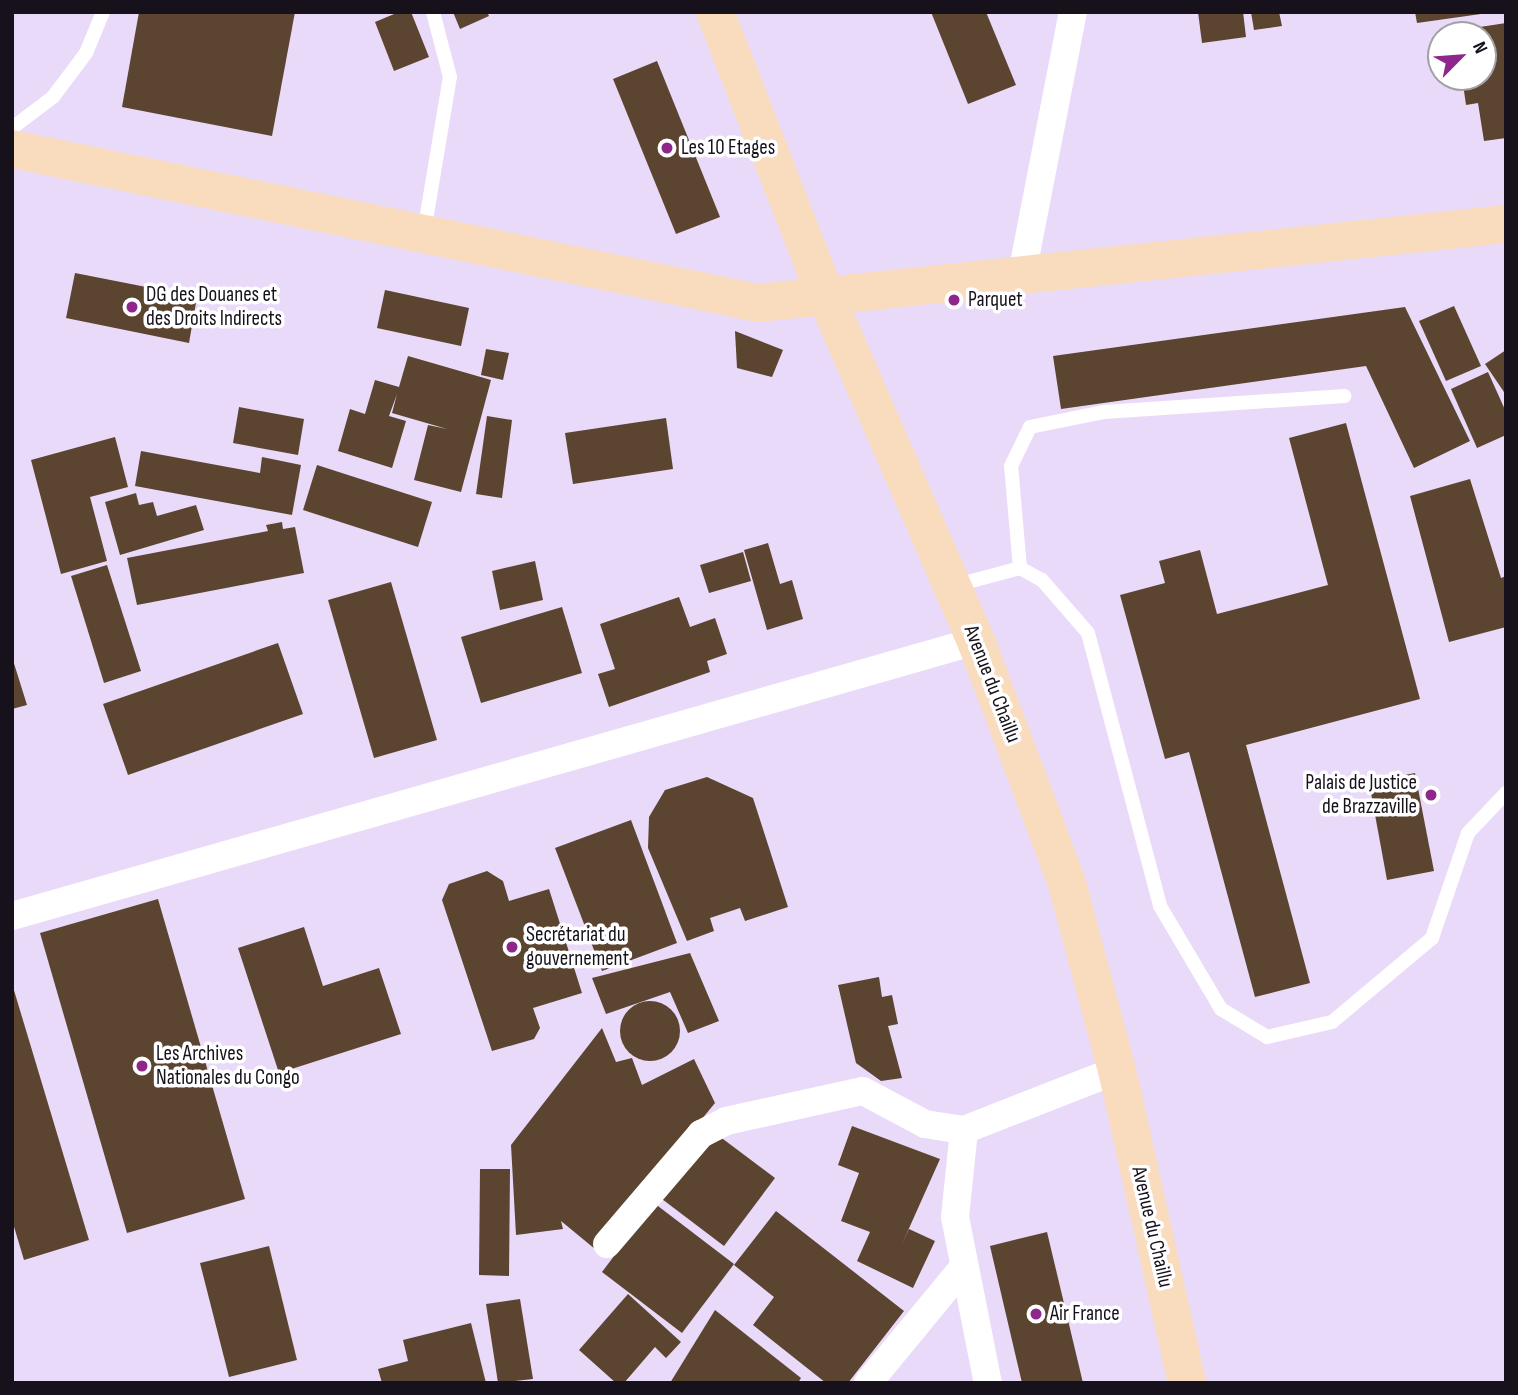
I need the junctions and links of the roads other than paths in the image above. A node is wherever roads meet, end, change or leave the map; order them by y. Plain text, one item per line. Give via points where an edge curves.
1 (103, 12) edge
2 (433, 12) edge
3 (715, 12) edge
4 (1073, 12) edge
5 (12, 128) edge
6 (12, 149) edge
7 (1506, 224) edge
8 (424, 232) junction
9 (1022, 274) junction
10 (826, 296) junction
11 (1344, 396) dead end
12 (1020, 568) junction
13 (952, 586) junction
14 (976, 641) junction
15 (1506, 793) edge
16 (12, 916) edge
17 (1117, 1070) junction
18 (964, 1130) junction
19 (607, 1244) dead end
20 (961, 1270) junction
21 (867, 1383) edge
22 (988, 1383) edge
23 (1187, 1383) edge

1 - 5 lane via 86,53 53,97
2 - 8 lane via 450,78
3 - 10 street, Avenue du Chaillu
4 - 9 street
6 - 8 street
7 - 9 street
8 - 10 street via 758,303
9 - 10 street
10 - 13 street, Avenue du Chaillu
11 - 12 lane via 1104,412 1030,428 1011,466
12 - 13 lane
12 - 15 lane via 1042,580 1088,633 1160,906 1221,1009 1267,1037 1332,1022 1432,938 1468,833
13 - 14 street, Avenue du Chaillu
14 - 16 street
14 - 17 street, Avenue du Chaillu via 1066,880
17 - 18 street
17 - 23 street, Avenue du Chaillu
18 - 19 street via 925,1124 863,1091 726,1121 701,1133
18 - 20 street via 954,1182
20 - 21 street
20 - 22 street

